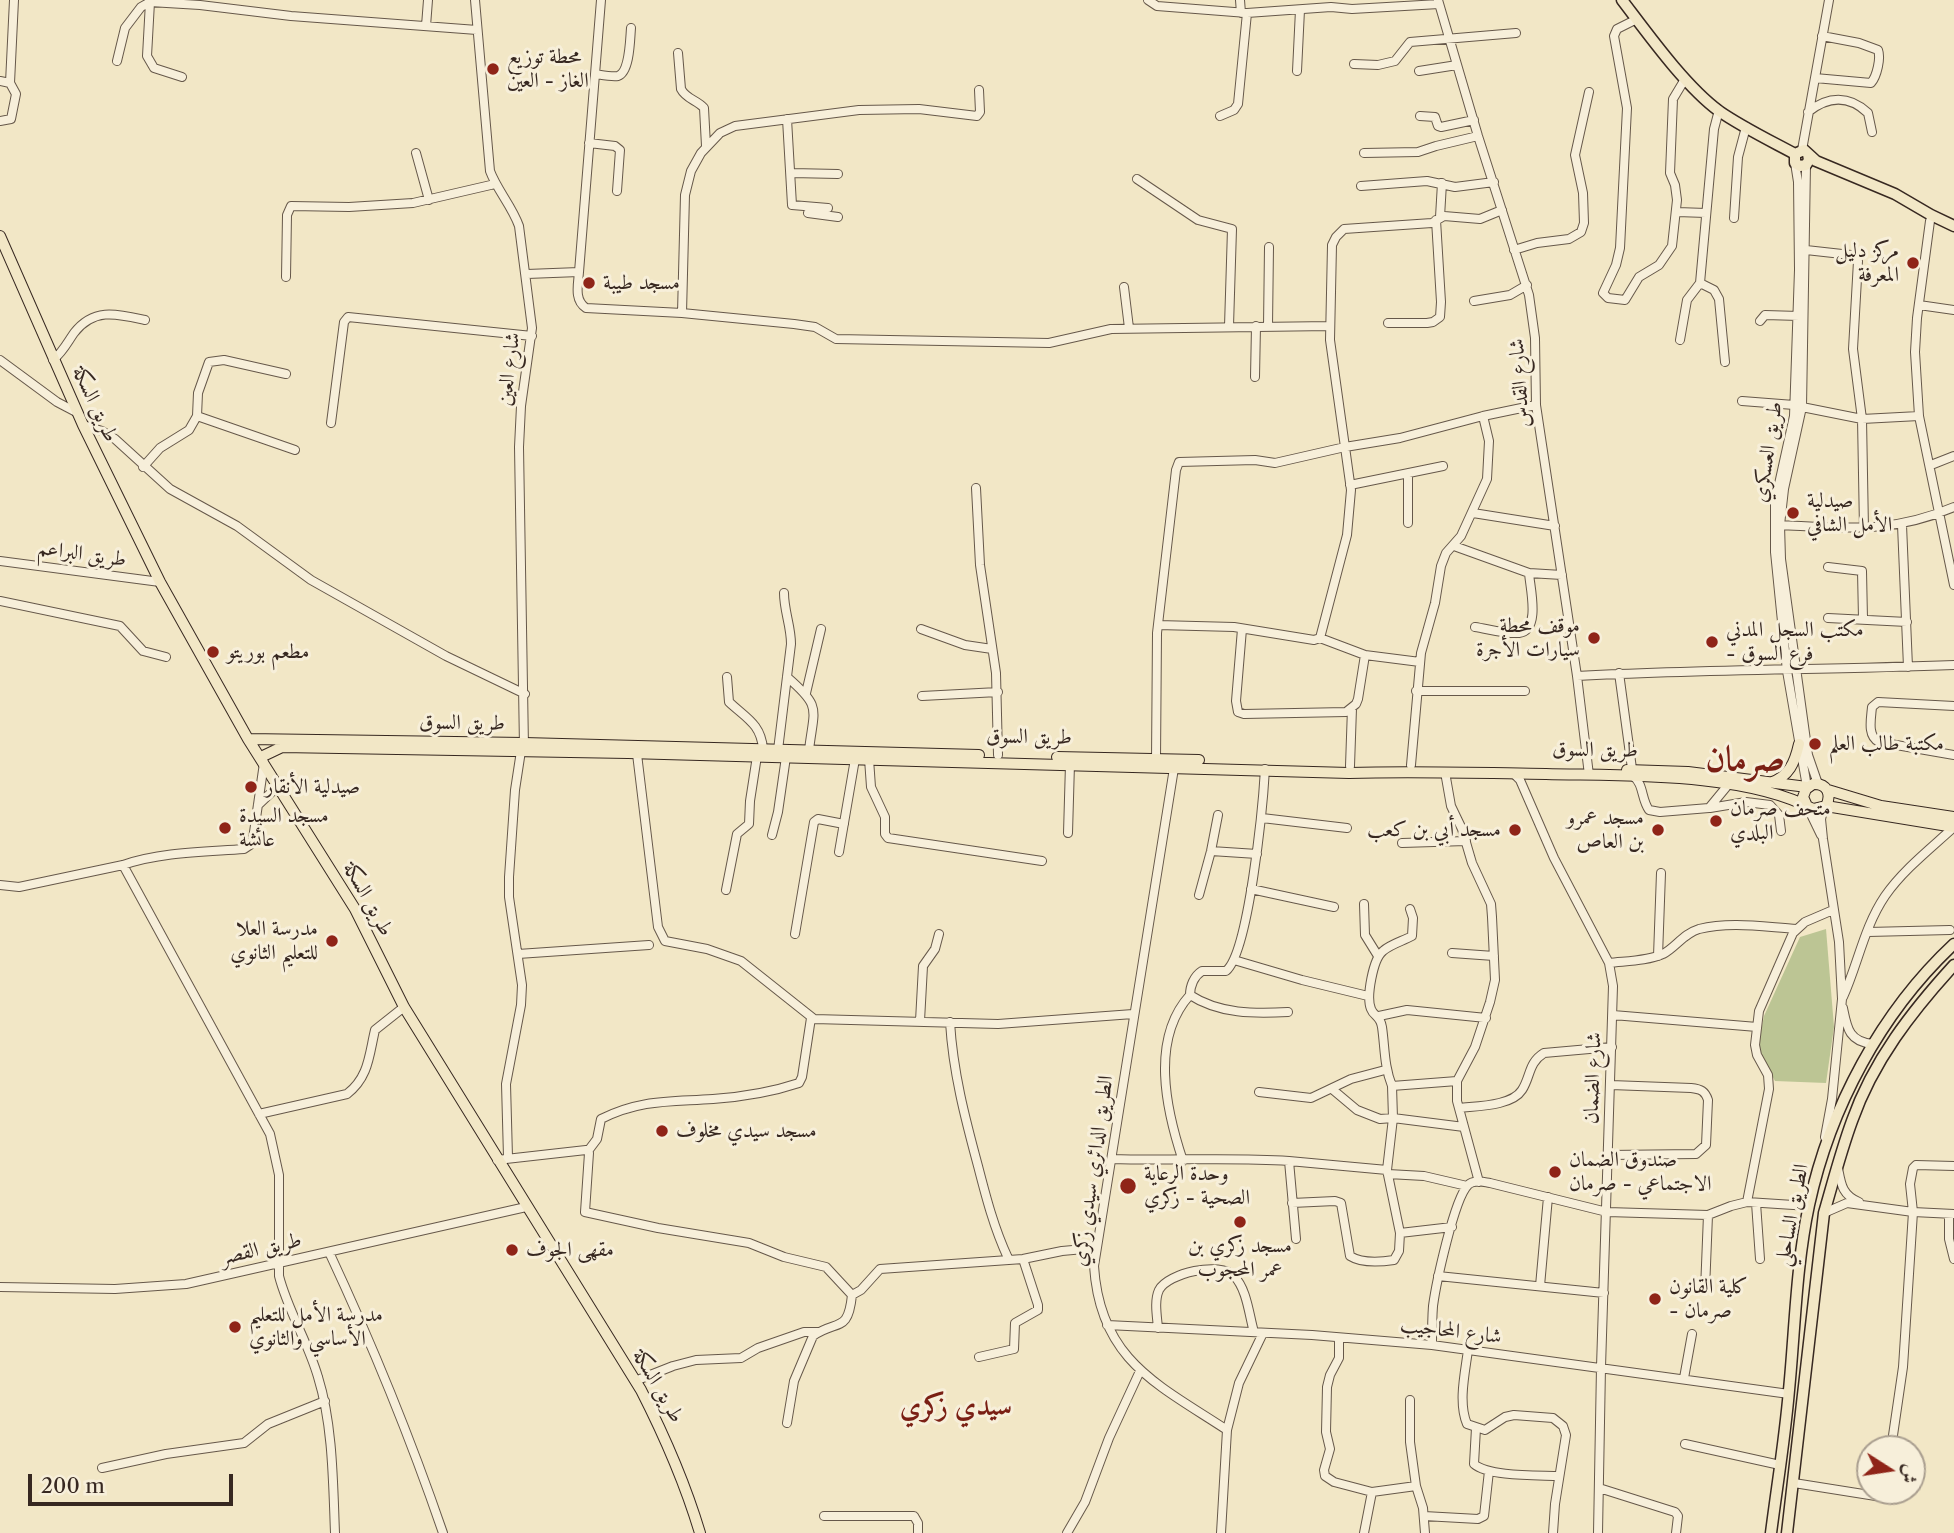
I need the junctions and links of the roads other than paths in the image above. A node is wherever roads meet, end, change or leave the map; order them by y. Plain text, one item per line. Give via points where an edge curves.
1 (15, 0) edge
2 (250, 0) edge
3 (428, 0) edge
4 (475, 0) edge
5 (601, 0) edge
6 (1148, 0) edge
7 (1240, 0) edge
8 (1309, 0) edge
9 (1622, 0) edge
10 (1829, 0) edge
11 (150, 2) junction
12 (1439, 2) edge
13 (1179, 4) edge
14 (250, 10) junction
15 (1305, 10) junction
16 (1244, 13) junction
17 (1637, 19) junction
18 (426, 26) junction
19 (631, 28) dead end
20 (477, 30) junction
21 (1516, 33) dead end
22 (1822, 36) junction
23 (1450, 38) junction
24 (678, 53) dead end
25 (117, 61) dead end
26 (1354, 64) dead end
27 (1457, 65) junction
28 (1297, 71) dead end
29 (1419, 71) dead end
30 (595, 74) junction
31 (182, 77) dead end
32 (1815, 78) junction
33 (1685, 79) junction
34 (0, 81) edge
35 (10, 83) junction
36 (979, 90) dead end
37 (1589, 92) dead end
38 (1718, 110) junction
39 (1808, 112) junction
40 (1220, 116) dead end
41 (1420, 116) dead end
42 (787, 118) junction
43 (1474, 120) junction
44 (0, 121) edge
45 (1745, 127) junction
46 (1872, 132) dead end
47 (1478, 136) junction
48 (590, 142) junction
49 (706, 146) junction
50 (416, 153) dead end
51 (1364, 153) dead end
52 (1801, 157) junction
53 (792, 173) junction
54 (838, 174) dead end
55 (1137, 178) dead end
56 (1494, 182) junction
57 (1442, 183) junction
58 (495, 184) junction
59 (1361, 186) dead end
60 (617, 191) dead end
61 (429, 200) junction
62 (792, 205) junction
63 (828, 208) dead end
64 (1502, 210) junction
65 (1676, 212) junction
66 (1706, 213) junction
67 (838, 217) dead end
68 (1438, 218) junction
69 (1734, 218) dead end
70 (1930, 221) junction
71 (1954, 226) edge
72 (1954, 232) edge
73 (0, 236) edge
74 (1269, 247) dead end
75 (1514, 250) junction
76 (1806, 250) junction
77 (579, 272) junction
78 (527, 274) junction
79 (286, 277) dead end
80 (1700, 283) junction
81 (1527, 285) junction
82 (1124, 287) dead end
83 (1474, 301) dead end
84 (1919, 305) junction
85 (1954, 310) edge
86 (682, 313) junction
87 (1799, 316) junction
88 (145, 320) dead end
89 (1760, 321) dead end
90 (1388, 323) dead end
91 (1229, 326) junction
92 (1256, 326) junction
93 (1268, 326) junction
94 (1330, 326) junction
95 (1129, 328) junction
96 (532, 336) junction
97 (1680, 340) dead end
98 (0, 360) edge
99 (53, 360) junction
100 (1725, 362) dead end
101 (286, 374) dead end
102 (1255, 377) dead end
103 (1742, 401) dead end
104 (1536, 405) junction
105 (1798, 406) junction
106 (78, 413) junction
107 (197, 416) junction
108 (1483, 416) junction
109 (1919, 416) junction
110 (1862, 419) junction
111 (331, 423) dead end
112 (83, 425) junction
113 (1345, 447) junction
114 (295, 450) dead end
115 (1954, 456) edge
116 (1931, 465) junction
117 (1443, 466) dead end
118 (144, 467) junction
119 (1408, 474) junction
120 (1350, 485) junction
121 (976, 488) dead end
122 (1954, 507) edge
123 (1473, 513) junction
124 (1939, 514) junction
125 (1408, 523) dead end
126 (1780, 525) junction
127 (1902, 525) junction
128 (1555, 526) junction
129 (1864, 529) junction
130 (1454, 546) junction
131 (0, 561) edge
132 (1828, 568) dead end
133 (1529, 573) junction
134 (1562, 575) junction
135 (160, 582) junction
136 (1954, 585) edge
137 (784, 593) dead end
138 (0, 601) edge
139 (1829, 618) dead end
140 (1863, 619) junction
141 (1907, 622) junction
142 (1158, 625) junction
143 (1475, 628) dead end
144 (821, 629) dead end
145 (920, 629) dead end
146 (1242, 629) junction
147 (1320, 638) junction
148 (992, 649) junction
149 (1366, 655) junction
150 (166, 657) dead end
151 (1420, 662) junction
152 (1954, 665) edge
153 (1908, 667) junction
154 (1791, 671) junction
155 (1619, 674) junction
156 (1577, 676) junction
157 (727, 677) dead end
158 (787, 677) junction
159 (1416, 691) junction
160 (1525, 691) dead end
161 (998, 692) junction
162 (806, 693) junction
163 (525, 694) junction
164 (922, 696) dead end
165 (1954, 706) edge
166 (1352, 708) junction
167 (248, 739) junction
168 (1799, 744) junction
169 (523, 748) junction
170 (809, 750) junction
171 (760, 753) junction
172 (782, 753) junction
173 (637, 754) junction
174 (998, 755) junction
175 (1954, 755) edge
176 (855, 759) junction
177 (869, 759) junction
178 (1156, 759) junction
179 (263, 760) junction
180 (1175, 763) junction
181 (1070, 764) junction
182 (1411, 765) junction
183 (1350, 766) junction
184 (1265, 769) junction
185 (1445, 772) junction
186 (1588, 772) junction
187 (1632, 773) junction
188 (1514, 774) junction
189 (1536, 774) junction
190 (1766, 783) junction
191 (1728, 785) junction
192 (278, 786) junction
193 (1807, 787) junction
194 (1823, 787) junction
195 (1524, 791) junction
196 (258, 805) junction
197 (1807, 806) junction
198 (1825, 807) junction
199 (1710, 808) junction
200 (1217, 815) dead end
201 (1954, 817) edge
202 (1262, 818) junction
203 (844, 824) junction
204 (1954, 827) edge
205 (1347, 828) dead end
206 (1781, 831) dead end
207 (1068, 833) dead end
208 (772, 835) dead end
209 (1823, 839) junction
210 (1466, 841) junction
211 (1402, 842) dead end
212 (1211, 851) junction
213 (839, 852) dead end
214 (1257, 854) junction
215 (1042, 862) dead end
216 (123, 865) junction
217 (1661, 873) dead end
218 (0, 885) edge
219 (1251, 889) junction
220 (726, 890) dead end
221 (1199, 895) dead end
222 (1364, 904) dead end
223 (1334, 907) dead end
224 (1410, 909) dead end
225 (1833, 910) junction
226 (1797, 929) junction
227 (1950, 930) dead end
228 (1868, 932) junction
229 (794, 934) dead end
230 (939, 934) dead end
231 (1954, 944) edge
232 (649, 945) dead end
233 (1452, 953) dead end
234 (518, 954) junction
235 (1378, 956) junction
236 (1494, 956) junction
237 (1658, 956) junction
238 (1234, 960) junction
239 (1609, 963) junction
240 (1954, 965) edge
241 (1190, 995) junction
242 (1368, 996) junction
243 (1842, 1001) junction
244 (404, 1007) junction
245 (1288, 1012) dead end
246 (1133, 1014) junction
247 (1613, 1015) junction
248 (1379, 1016) junction
249 (811, 1018) junction
250 (1486, 1018) junction
251 (920, 1021) junction
252 (950, 1022) junction
253 (1757, 1027) junction
254 (1873, 1044) junction
255 (1612, 1047) junction
256 (1385, 1070) junction
257 (1457, 1081) junction
258 (1611, 1085) junction
259 (1392, 1086) junction
260 (1332, 1089) junction
261 (1259, 1092) dead end
262 (1460, 1108) junction
263 (259, 1114) junction
264 (1393, 1118) junction
265 (1464, 1127) junction
266 (588, 1151) junction
267 (1608, 1155) junction
268 (1822, 1157) junction
269 (502, 1159) junction
270 (1112, 1159) junction
271 (1182, 1161) junction
272 (1289, 1161) junction
273 (1837, 1165) junction
274 (1954, 1166) edge
275 (1388, 1172) junction
276 (1479, 1182) junction
277 (1467, 1186) junction
278 (1548, 1197) junction
279 (1752, 1202) junction
280 (1293, 1203) junction
281 (1865, 1205) junction
282 (1809, 1206) junction
283 (526, 1207) junction
284 (1607, 1212) junction
285 (1913, 1212) junction
286 (1824, 1213) junction
287 (1951, 1214) edge
288 (1708, 1215) junction
289 (1452, 1227) junction
290 (1400, 1233) junction
291 (1296, 1239) dead end
292 (1095, 1248) junction
293 (329, 1252) junction
294 (1008, 1258) junction
295 (1023, 1259) junction
296 (1760, 1259) dead end
297 (1954, 1259) edge
298 (279, 1264) junction
299 (1438, 1276) junction
300 (1540, 1286) junction
301 (0, 1287) edge
302 (1704, 1290) dead end
303 (1604, 1293) junction
304 (852, 1295) junction
305 (1107, 1325) junction
306 (1158, 1328) junction
307 (819, 1332) junction
308 (1259, 1332) junction
309 (1692, 1334) dead end
310 (1339, 1338) junction
311 (1432, 1345) junction
312 (1468, 1350) junction
313 (979, 1357) dead end
314 (1601, 1367) junction
315 (1140, 1371) junction
316 (1684, 1378) junction
317 (635, 1381) junction
318 (1789, 1394) junction
319 (1410, 1400) dead end
320 (325, 1401) junction
321 (786, 1423) dead end
322 (1476, 1428) junction
323 (1227, 1430) junction
324 (1893, 1435) edge
325 (1685, 1444) dead end
326 (1780, 1465) junction
327 (102, 1468) dead end
328 (1489, 1471) junction
329 (1559, 1476) junction
330 (1794, 1483) junction
331 (1416, 1486) junction
332 (1599, 1488) junction
333 (1372, 1492) junction
334 (1856, 1493) edge
335 (824, 1516) dead end
336 (1424, 1516) junction
337 (335, 1533) edge
338 (443, 1533) edge
339 (699, 1533) edge
340 (918, 1533) edge
341 (1067, 1533) edge
342 (1220, 1533) edge
343 (1364, 1533) edge
344 (1425, 1533) edge
345 (1553, 1533) edge
346 (1598, 1533) edge
347 (1676, 1533) edge
348 (1771, 1533) edge
349 (1787, 1533) edge

1 - 35 street
2 - 14 street
3 - 18 street
4 - 20 street, شارع العين
5 - 30 street
6 - 13 street via 1157,6
7 - 16 street
8 - 15 street
9 - 17 highway
10 - 22 street
11 - 14 street
11 - 25 street via 125,28
11 - 31 street via 147,56 154,68
12 - 15 street
12 - 23 street, شارع القدس
13 - 16 street
14 - 18 street
15 - 16 street
15 - 28 street
16 - 40 street via 1238,104
17 - 33 highway
17 - 65 street via 1617,29 1614,36 1627,125 1620,248 1605,295 1625,300 1639,277 1659,265 1672,246
18 - 20 street
19 - 30 street via 623,72 618,76
20 - 58 street, شارع العين
21 - 23 street
22 - 32 street
22 - 32 street via 1859,43 1880,54 1871,83
23 - 26 street via 1409,42 1388,64
23 - 27 street, شارع القدس
24 - 49 street via 681,89 704,108
27 - 29 street
27 - 43 street, شارع القدس
30 - 48 street
32 - 39 street
33 - 38 highway
33 - 65 street via 1673,99 1670,173
34 - 35 street
35 - 44 street via 16,94 13,115
36 - 42 street via 980,112 976,116 919,109
37 - 75 street via 1575,155 1584,193 1581,232 1569,239
38 - 45 highway
38 - 66 street
39 - 46 street via 1831,99 1846,101 1868,113
39 - 52 street
41 - 43 street via 1435,117 1441,127
42 - 49 street via 726,129
42 - 53 street
43 - 47 street, شارع القدس
45 - 52 highway
45 - 69 street
47 - 51 street via 1418,152
47 - 56 street, شارع القدس
48 - 60 street via 620,150
48 - 77 street
49 - 86 street via 694,163 685,195
50 - 61 street
52 - 70 highway
52 - 71 highway via 1895,194
52 - 76 street, طريق العسكري
52 - 87 street, طريق العسكري
53 - 54 street
53 - 62 street
55 - 91 street via 1198,220 1232,229
56 - 57 street via 1455,187
56 - 64 street, شارع القدس
57 - 59 street
57 - 68 street
58 - 61 street
58 - 78 street, شارع العين via 515,215
61 - 79 street via 349,207 291,206
62 - 63 street
62 - 67 street via 796,212
64 - 68 street via 1480,219
64 - 75 street, شارع القدس
65 - 66 street
66 - 80 street
68 - 90 street via 1440,317 1427,323
68 - 94 street via 1432,223 1340,231 1332,246
70 - 72 highway
70 - 84 street
73 - 99 main road, طريق السكة
74 - 93 street
75 - 81 street, شارع القدس
76 - 105 street, طريق العسكري
76 - 110 street via 1851,255 1858,261 1853,349
77 - 78 street
77 - 86 street via 578,297 586,308
78 - 96 street, شارع العين
80 - 97 street via 1687,300
80 - 100 street via 1714,290 1719,299
81 - 83 street via 1510,295
81 - 104 street, شارع القدس via 1535,338
82 - 95 street
84 - 85 street
84 - 109 street via 1915,352
86 - 95 street via 815,327 836,339 1049,342
87 - 89 street via 1765,315
87 - 105 street, طريق العسكري
88 - 99 street via 99,314 82,324
91 - 92 street
91 - 95 street
92 - 93 street
92 - 102 street
93 - 94 street
94 - 113 street
96 - 111 street via 348,317
96 - 163 street, شارع العين via 519,447
98 - 106 street
99 - 106 main road, طريق السكة
101 - 107 street via 224,360 209,362 198,393
103 - 105 street
104 - 108 street
104 - 128 street, شارع القدس
105 - 110 street
105 - 126 street, طريق العسكري
105 - 154 street, طريق العسكري via 1775,502 1775,552
106 - 112 main road, طريق السكة
107 - 114 street
107 - 118 street via 190,430 160,448
108 - 113 street via 1410,436
108 - 123 street via 1487,479
109 - 110 street
109 - 116 street
110 - 129 street
112 - 118 street via 115,439
112 - 135 main road, طريق السكة
113 - 120 street
113 - 142 street via 1275,463 1180,463
115 - 116 street
116 - 124 street
117 - 119 street
118 - 163 street via 170,489 260,541 311,580 446,656
119 - 120 street
119 - 125 street
120 - 147 street via 1347,535
121 - 148 street via 980,565
122 - 124 street
123 - 128 street
123 - 130 street
124 - 127 street
124 - 136 street
126 - 129 street
126 - 154 street, طريق العسكري
127 - 129 street
127 - 141 street
128 - 134 street, شارع القدس
130 - 133 street
130 - 151 street via 1441,566
131 - 135 street, طريق البراعم
132 - 140 street via 1861,571
133 - 134 street
133 - 143 street via 1533,611 1526,630
134 - 156 street, شارع القدس
135 - 167 main road, طريق السكة
137 - 158 street via 791,631
138 - 150 street via 120,626 143,651
139 - 140 street
140 - 141 street
141 - 153 street
142 - 146 street
142 - 178 street
144 - 162 street
145 - 148 street
146 - 147 street
146 - 166 street via 1238,712 1339,713
147 - 149 street
148 - 161 street
149 - 151 street
149 - 166 street via 1358,699
151 - 159 street
152 - 153 street
153 - 154 street
154 - 155 street
154 - 168 street, طريق العسكري
154 - 194 street, طريق العسكري via 1808,755
155 - 156 street
155 - 187 street
156 - 186 street, شارع القدس
157 - 171 street via 729,702 762,734
158 - 162 street
158 - 172 street
159 - 160 street
159 - 182 street
161 - 164 street
161 - 174 street
162 - 170 street via 814,708
163 - 169 street, شارع العين
165 - 175 street via 1878,702 1872,707 1871,734 1876,741
166 - 183 street
167 - 169 main road, طريق السوق
167 - 179 main road, طريق السكة
168 - 190 main road via 1794,763 1784,776
168 - 193 street, طريق العسكري
169 - 171 main road, طريق السوق
169 - 173 main road, طريق السوق
169 - 179 main road, طريق السوق via 282,747
169 - 234 street, شارع العين via 514,790 509,877
170 - 172 main road, طريق السوق
170 - 174 main road, طريق السوق
171 - 172 main road, طريق السوق
171 - 173 main road, طريق السوق
171 - 220 street via 749,824 737,834
172 - 176 main road, طريق السوق
172 - 208 street via 780,803
173 - 249 street via 661,937 741,961
174 - 178 main road, طريق السوق
176 - 177 main road, طريق السوق
176 - 203 street
177 - 181 main road, طريق السوق
177 - 215 street via 871,787 886,817 888,838
178 - 180 main road, طريق السوق
179 - 192 main road, طريق السكة
179 - 196 street
180 - 181 main road, طريق السوق
180 - 183 main road, طريق السوق
180 - 184 main road, طريق السوق
180 - 246 street, الطريق الدائري سيدي زكري
181 - 207 street
182 - 183 main road, طريق السوق
182 - 186 main road, طريق السوق
184 - 185 main road, طريق السوق
184 - 202 street
185 - 188 main road, طريق السوق
185 - 210 street via 1451,806
186 - 187 main road, طريق السوق
186 - 189 main road, طريق السوق
187 - 190 main road, طريق السوق via 1695,773
187 - 191 main road, طريق السوق
187 - 199 street via 1650,811
188 - 189 main road, طريق السوق
188 - 195 street, شارع الضمان
189 - 195 street
190 - 193 main road, طريق السوق
191 - 197 main road, طريق السوق via 1787,797
191 - 199 street
192 - 196 street
192 - 244 main road, طريق السكة via 355,909
193 - 194 main road
193 - 197 main road via 1803,797
194 - 198 main road via 1829,798
194 - 201 main road via 1881,806
195 - 239 street, شارع الضمان
196 - 216 street via 253,839 244,849
197 - 198 main road
197 - 209 street
198 - 204 main road
198 - 209 street
199 - 206 street via 1746,802 1770,805 1779,815
200 - 212 street
202 - 205 street
202 - 214 street
203 - 213 street
203 - 229 street via 818,818 814,822
204 - 228 street via 1896,881
209 - 225 street
210 - 211 street
210 - 236 street via 1491,904
212 - 214 street
212 - 221 street
214 - 219 street
216 - 218 street via 19,887
216 - 263 street
217 - 237 street
219 - 223 street
219 - 238 street
222 - 235 street via 1365,935
224 - 235 street via 1412,936
225 - 226 street
225 - 243 street
226 - 237 street via 1728,924 1697,930
226 - 253 street via 1765,995
227 - 228 street
228 - 243 street
230 - 251 street via 923,966
231 - 254 highway, الطريق الساحلي
232 - 234 street
233 - 236 street
234 - 269 street, شارع العين via 522,985 506,1084
235 - 242 street
236 - 250 street via 1495,980
237 - 239 street
238 - 241 street via 1226,971 1199,973
238 - 242 street
239 - 247 street, شارع الضمان
240 - 273 highway, الطريق الساحلي via 1890,1044 1864,1092
241 - 245 street via 1213,1006 1255,1014
241 - 271 street via 1182,1004 1166,1048 1167,1100
242 - 248 street via 1373,1013
243 - 254 street via 1849,1033
243 - 268 street
244 - 263 street via 375,1030 368,1067 347,1094
244 - 269 main road, طريق السكة
246 - 252 street via 998,1024
246 - 270 street, الطريق الدائري سيدي زكري
247 - 253 street
247 - 255 street, شارع الضمان
248 - 250 street via 1407,1010
248 - 256 street
249 - 251 street
249 - 266 street via 799,1083 757,1093 648,1102 629,1108 601,1119 597,1139
250 - 257 street
251 - 252 street
252 - 294 street via 963,1112 990,1213
253 - 279 street via 1755,1045 1769,1089
254 - 268 highway, الطريق الساحلي via 1838,1112
255 - 258 street, شارع الضمان
255 - 262 street via 1544,1053 1535,1059 1520,1093 1501,1103
256 - 259 street
256 - 260 street
257 - 259 street
257 - 262 street
258 - 267 street, شارع الضمان
258 - 267 street via 1700,1089 1708,1100 1706,1145 1696,1154
259 - 264 street
260 - 261 street via 1311,1098
260 - 264 street via 1364,1113
262 - 265 street
263 - 298 street via 277,1159
264 - 265 street
264 - 275 street
265 - 276 street
266 - 269 street
266 - 304 street via 585,1212 749,1243 826,1267
267 - 284 street, شارع الضمان
268 - 282 highway, الطريق الساحلي
269 - 283 main road, طريق السكة
270 - 271 street
270 - 292 street, الطريق الدائري سيدي زكري
271 - 272 street via 1239,1157
272 - 275 street
272 - 280 street
273 - 281 street via 1845,1194
273 - 286 highway, الطريق الساحلي
274 - 285 street via 1914,1166 1910,1184
275 - 277 street
275 - 290 street
276 - 277 street
276 - 278 street
277 - 289 street
278 - 284 street
278 - 300 street
279 - 282 street
279 - 288 street
279 - 296 street
280 - 290 street via 1340,1203 1354,1259 1394,1259
280 - 291 street
281 - 285 street
281 - 286 street via 1843,1204
282 - 318 highway, الطريق الساحلي
283 - 293 street, طريق القصر
283 - 317 main road, طريق السكة
284 - 288 street
284 - 303 street, شارع الضمان
285 - 287 street
285 - 324 street via 1903,1367
286 - 330 highway, الطريق الساحلي
287 - 297 street via 1949,1239
288 - 302 street
289 - 290 street
289 - 299 street
292 - 295 street
292 - 305 street, الطريق الدائري سيدي زكري via 1095,1289
293 - 298 street, طريق القصر
293 - 338 street via 394,1399
294 - 295 street
294 - 304 street via 884,1267
295 - 313 street via 1038,1310 1015,1323 1014,1349
298 - 301 street, طريق القصر via 149,1288
298 - 320 street via 283,1290
299 - 300 street
299 - 311 street
300 - 303 street
303 - 314 street, شارع الضمان
304 - 307 street via 845,1322
305 - 306 street, شارع المحاجيب
305 - 315 street, الطريق الدائري سيدي زكري via 1122,1352
306 - 308 street, شارع المحاجيب
306 - 308 street via 1156,1301 1165,1282 1217,1268 1236,1277
307 - 317 street via 804,1332 741,1359 696,1360
307 - 321 street via 813,1336 794,1381
308 - 310 street, شارع المحاجيب
308 - 323 street
309 - 316 street
310 - 311 street, شارع المحاجيب
310 - 333 street via 1339,1357 1327,1387 1330,1449 1325,1476
311 - 312 street, شارع المحاجيب
312 - 314 street, شارع المحاجيب
312 - 322 street via 1464,1415 1467,1424
314 - 316 street, شارع المحاجيب
314 - 332 street, شارع الضمان
315 - 323 street, الطريق الدائري سيدي زكري
315 - 341 street via 1085,1502
316 - 318 street, شارع المحاجيب
317 - 339 main road, طريق السكة via 667,1442
318 - 326 highway, الطريق الساحلي
319 - 331 street
320 - 327 street via 268,1424 244,1443
320 - 337 street
322 - 328 street via 1474,1464
322 - 329 street via 1485,1430 1514,1415 1553,1418 1566,1436
323 - 342 street
325 - 326 street
326 - 348 highway, الطريق الساحلي
328 - 329 street
328 - 336 street via 1484,1516
329 - 345 street
330 - 334 street
330 - 349 highway, الطريق الساحلي
331 - 333 street
331 - 336 street
332 - 346 street, شارع الضمان
332 - 347 street via 1675,1512
333 - 343 street
335 - 340 street via 914,1516
336 - 344 street

